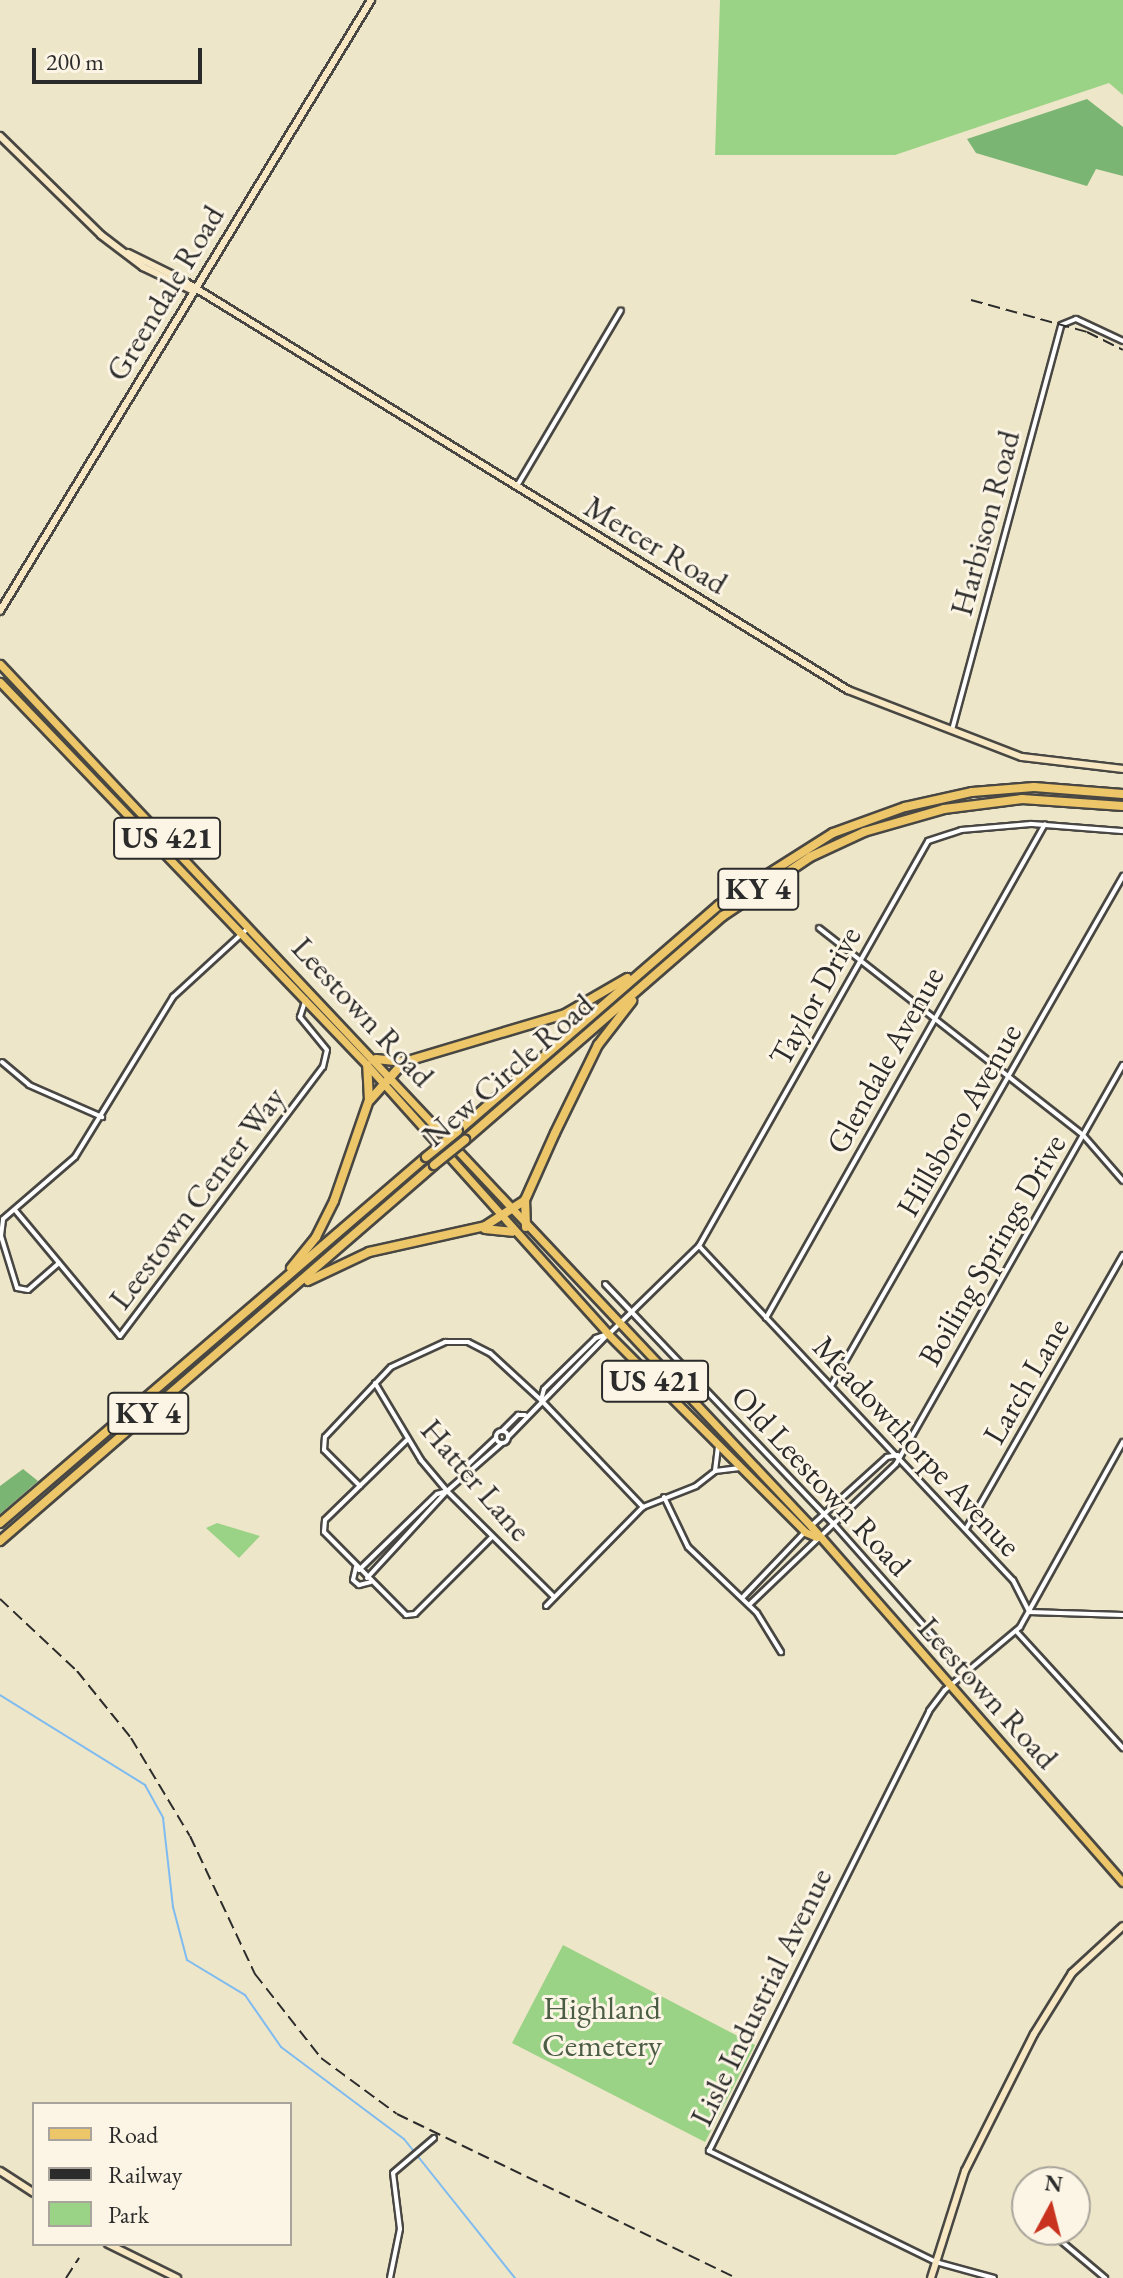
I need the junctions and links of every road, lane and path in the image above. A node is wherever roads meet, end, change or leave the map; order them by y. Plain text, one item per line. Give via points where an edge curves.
1 (371, 0) edge
2 (1, 140) edge
3 (193, 291) junction
4 (621, 310) dead end
5 (1123, 341) edge
6 (516, 488) junction
7 (0, 611) edge
8 (0, 664) edge
9 (0, 682) edge
10 (951, 732) junction
11 (1123, 769) edge
12 (1123, 794) edge
13 (1123, 806) edge
14 (1045, 824) junction
15 (1123, 831) edge
16 (1123, 876) edge
17 (251, 926) junction
18 (819, 928) dead end
19 (241, 932) junction
20 (658, 957) junction
21 (860, 960) junction
22 (669, 963) junction
23 (312, 992) junction
24 (306, 999) junction
25 (934, 1017) junction
26 (376, 1059) junction
27 (2, 1062) edge
28 (404, 1062) junction
29 (367, 1065) junction
30 (1123, 1065) edge
31 (391, 1076) junction
32 (1010, 1077) junction
33 (384, 1083) junction
34 (369, 1100) junction
35 (102, 1117) junction
36 (1083, 1135) junction
37 (1123, 1181) edge
38 (525, 1200) junction
39 (15, 1210) junction
40 (510, 1211) junction
41 (500, 1219) junction
42 (526, 1227) junction
43 (477, 1229) junction
44 (512, 1232) junction
45 (699, 1246) junction
46 (1123, 1255) edge
47 (59, 1263) junction
48 (605, 1284) dead end
49 (296, 1286) junction
50 (275, 1287) junction
51 (634, 1312) junction
52 (766, 1318) junction
53 (618, 1326) junction
54 (608, 1334) junction
55 (375, 1383) junction
56 (831, 1386) junction
57 (541, 1400) junction
58 (525, 1415) junction
59 (502, 1431) junction
60 (508, 1437) junction
61 (496, 1438) junction
62 (408, 1439) junction
63 (716, 1442) junction
64 (1123, 1442) edge
65 (502, 1443) junction
66 (898, 1455) junction
67 (744, 1469) junction
68 (715, 1471) junction
69 (461, 1477) junction
70 (360, 1486) junction
71 (447, 1491) junction
72 (664, 1497) junction
73 (643, 1507) junction
74 (824, 1514) junction
75 (832, 1522) junction
76 (0, 1523) edge
77 (808, 1529) junction
78 (966, 1529) junction
79 (492, 1537) junction
80 (816, 1537) junction
81 (0, 1541) edge
82 (358, 1569) junction
83 (369, 1580) junction
84 (554, 1597) junction
85 (743, 1597) junction
86 (750, 1604) junction
87 (546, 1606) dead end
88 (1028, 1609) junction
89 (1123, 1615) edge
90 (1016, 1631) junction
91 (781, 1652) dead end
92 (968, 1675) junction
93 (951, 1686) junction
94 (1123, 1748) edge
95 (1123, 1882) edge
96 (1123, 1926) edge
97 (434, 2138) dead end
98 (0, 2171) edge
99 (32, 2192) edge
100 (112, 2246) edge
101 (1067, 2246) edge
102 (936, 2262) junction
103 (177, 2278) edge
104 (390, 2278) edge
105 (931, 2278) edge
106 (994, 2278) edge
107 (1105, 2278) edge

1 - 3 street, Greendale Road
2 - 3 street, Mercer Road via 90,225 176,287
3 - 6 street, Mercer Road
3 - 7 street, Greendale Road
4 - 6 street
5 - 10 street, Harbison Road via 1076,319 1061,325
6 - 10 street, Mercer Road via 848,690
8 - 17 main road, Leestown Road / US 421
9 - 19 main road, Leestown Road / US 421
10 - 11 street, Mercer Road via 1022,757
12 - 20 highway, New Circle Road / KY 4 via 1001,789 927,801 862,821 758,876
13 - 22 highway, New Circle Road / KY 4 via 1057,799 993,801 877,828 810,857 759,888
14 - 15 street, Taylor Drive
14 - 21 street, Taylor Drive via 961,830 928,841
14 - 25 street, Glendale Avenue
16 - 32 street, Hillsboro Avenue
17 - 19 street
17 - 23 main road, Leestown Road / US 421
18 - 21 street
19 - 24 main road, Leestown Road / US 421
19 - 35 street via 173,997
20 - 28 highway via 579,1008
20 - 50 highway, New Circle Road / KY 4, bridge
21 - 25 street
21 - 45 street, Taylor Drive
22 - 38 highway via 614,1020 598,1045
22 - 49 highway, New Circle Road / KY 4, bridge
23 - 24 street
23 - 26 main road, Leestown Road / US 421
24 - 29 main road, Leestown Road / US 421
24 - 47 street, Leestown Center Way via 300,1017 327,1050 323,1067 120,1336
25 - 32 street
25 - 52 street, Glendale Avenue
26 - 28 highway
26 - 31 main road, Leestown Road / US 421
27 - 35 street via 29,1085
28 - 31 highway
29 - 33 main road, Leestown Road / US 421
29 - 34 highway
30 - 36 street, Boiling Springs Drive
31 - 33 highway
31 - 40 main road, Leestown Road / US 421
32 - 36 street
32 - 56 street, Hillsboro Avenue
33 - 34 highway
33 - 41 main road, Leestown Road / US 421
34 - 50 highway via 321,1227
35 - 39 street via 75,1157
36 - 37 street
36 - 66 street, Boiling Springs Drive
38 - 40 highway
38 - 42 highway
39 - 47 street, Leestown Center Way
39 - 47 street via 3,1219 1,1236 14,1284 28,1290
40 - 41 highway
40 - 42 main road, Leestown Road / US 421
41 - 43 highway
41 - 44 main road, Leestown Road / US 421
42 - 53 main road, Leestown Road / US 421
43 - 44 highway
43 - 49 highway via 369,1252
44 - 54 main road, Leestown Road / US 421
45 - 51 street, Taylor Drive
45 - 52 street, Meadowthorpe Avenue
46 - 78 street, Larch Lane
48 - 51 street, Old Leestown Road
49 - 81 highway, New Circle Road / KY 4
50 - 76 highway, New Circle Road / KY 4
51 - 53 street, Taylor Drive
51 - 74 street, Old Leestown Road
52 - 56 street, Meadowthorpe Avenue
53 - 54 street, Taylor Drive
53 - 77 main road, Leestown Road / US 421
54 - 57 street via 559,1389
54 - 57 street via 596,1338 544,1389
54 - 63 main road, Leestown Road / US 421
55 - 57 street via 391,1367 424,1349 468,1342 490,1353
55 - 62 street, Hatter Lane
55 - 70 street via 323,1442 324,1450
56 - 66 street, Meadowthorpe Avenue
57 - 58 street
57 - 73 street
58 - 59 street
58 - 60 street
59 - 60 street
59 - 61 street
60 - 65 street
61 - 65 street
61 - 69 street via 460,1472
62 - 70 street
62 - 71 street, Hatter Lane
63 - 67 main road, Leestown Road / US 421
63 - 68 street
64 - 88 street
65 - 69 street via 468,1478
66 - 74 street, Boiling Springs Drive via 887,1457
66 - 75 street, Boiling Springs Drive via 894,1467
66 - 78 street, Meadowthorpe Avenue
67 - 68 street
67 - 77 main road, Leestown Road / US 421
68 - 72 street via 696,1486
69 - 71 street
70 - 82 street via 323,1528
71 - 79 street, Hatter Lane
71 - 82 street via 437,1494
71 - 83 street
72 - 73 street
72 - 85 street via 688,1547
73 - 84 street
74 - 75 street, Old Leestown Road
74 - 77 street, Boiling Springs Drive
75 - 80 street, Boiling Springs Drive
75 - 92 street, Old Leestown Road
77 - 80 main road, Leestown Road / US 421
77 - 85 street, Boiling Springs Drive
78 - 88 street, Meadowthorpe Avenue via 1019,1588
79 - 83 street via 415,1614 403,1614
79 - 84 street, Hatter Lane
80 - 86 street, Boiling Springs Drive
80 - 93 main road, Leestown Road / US 421
82 - 83 street
82 - 83 street via 353,1580 359,1585
84 - 87 street
85 - 86 street
86 - 91 street
88 - 89 street via 1040,1615
88 - 90 street
90 - 92 street
90 - 94 street
92 - 93 street
93 - 95 main road, Leestown Road / US 421
93 - 102 street, Lisle Industrial Avenue via 938,1697 910,1745 709,2151
96 - 102 street via 1072,1973 1034,2034 973,2152
97 - 104 street via 393,2173 400,2229
98 - 99 street
100 - 103 street
101 - 107 street
102 - 105 street
102 - 106 street

